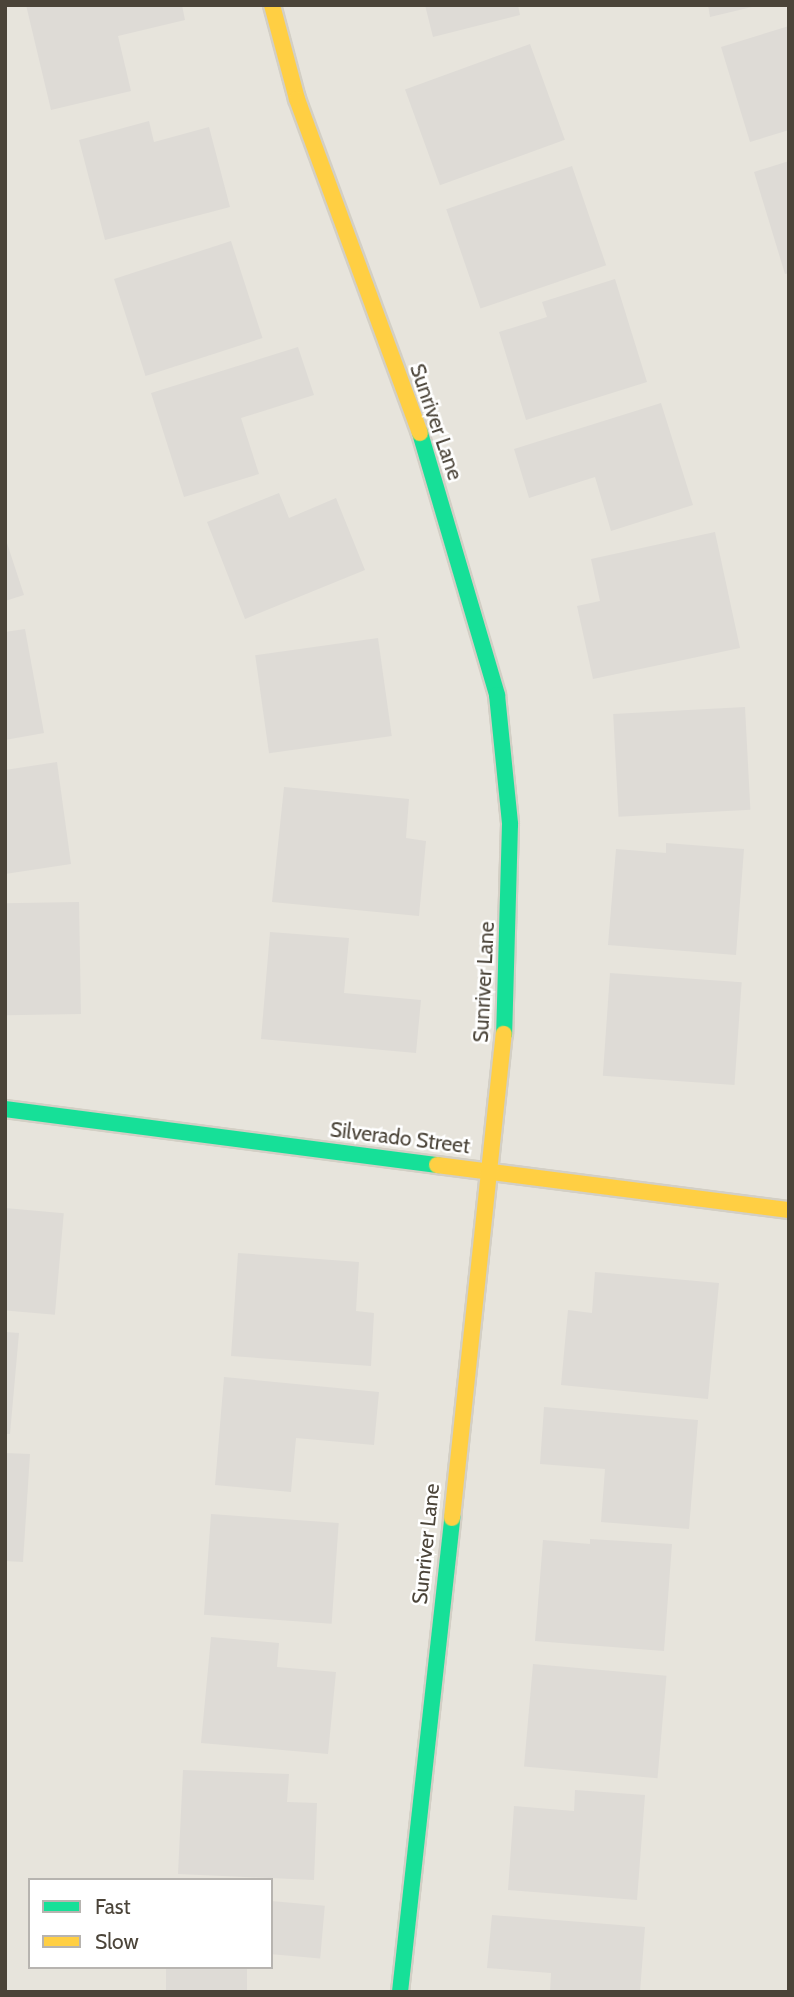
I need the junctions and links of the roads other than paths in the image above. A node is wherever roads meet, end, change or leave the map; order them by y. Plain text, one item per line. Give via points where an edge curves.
1 (272, 5) edge
2 (5, 1110) edge
3 (488, 1170) junction
4 (789, 1210) edge
5 (400, 1992) edge

1 - 3 street, Sunriver Lane via 297,99 427,453 497,695 510,824 509,990
2 - 3 street, Silverado Street
3 - 4 street, Silverado Street
3 - 5 street, Sunriver Lane

